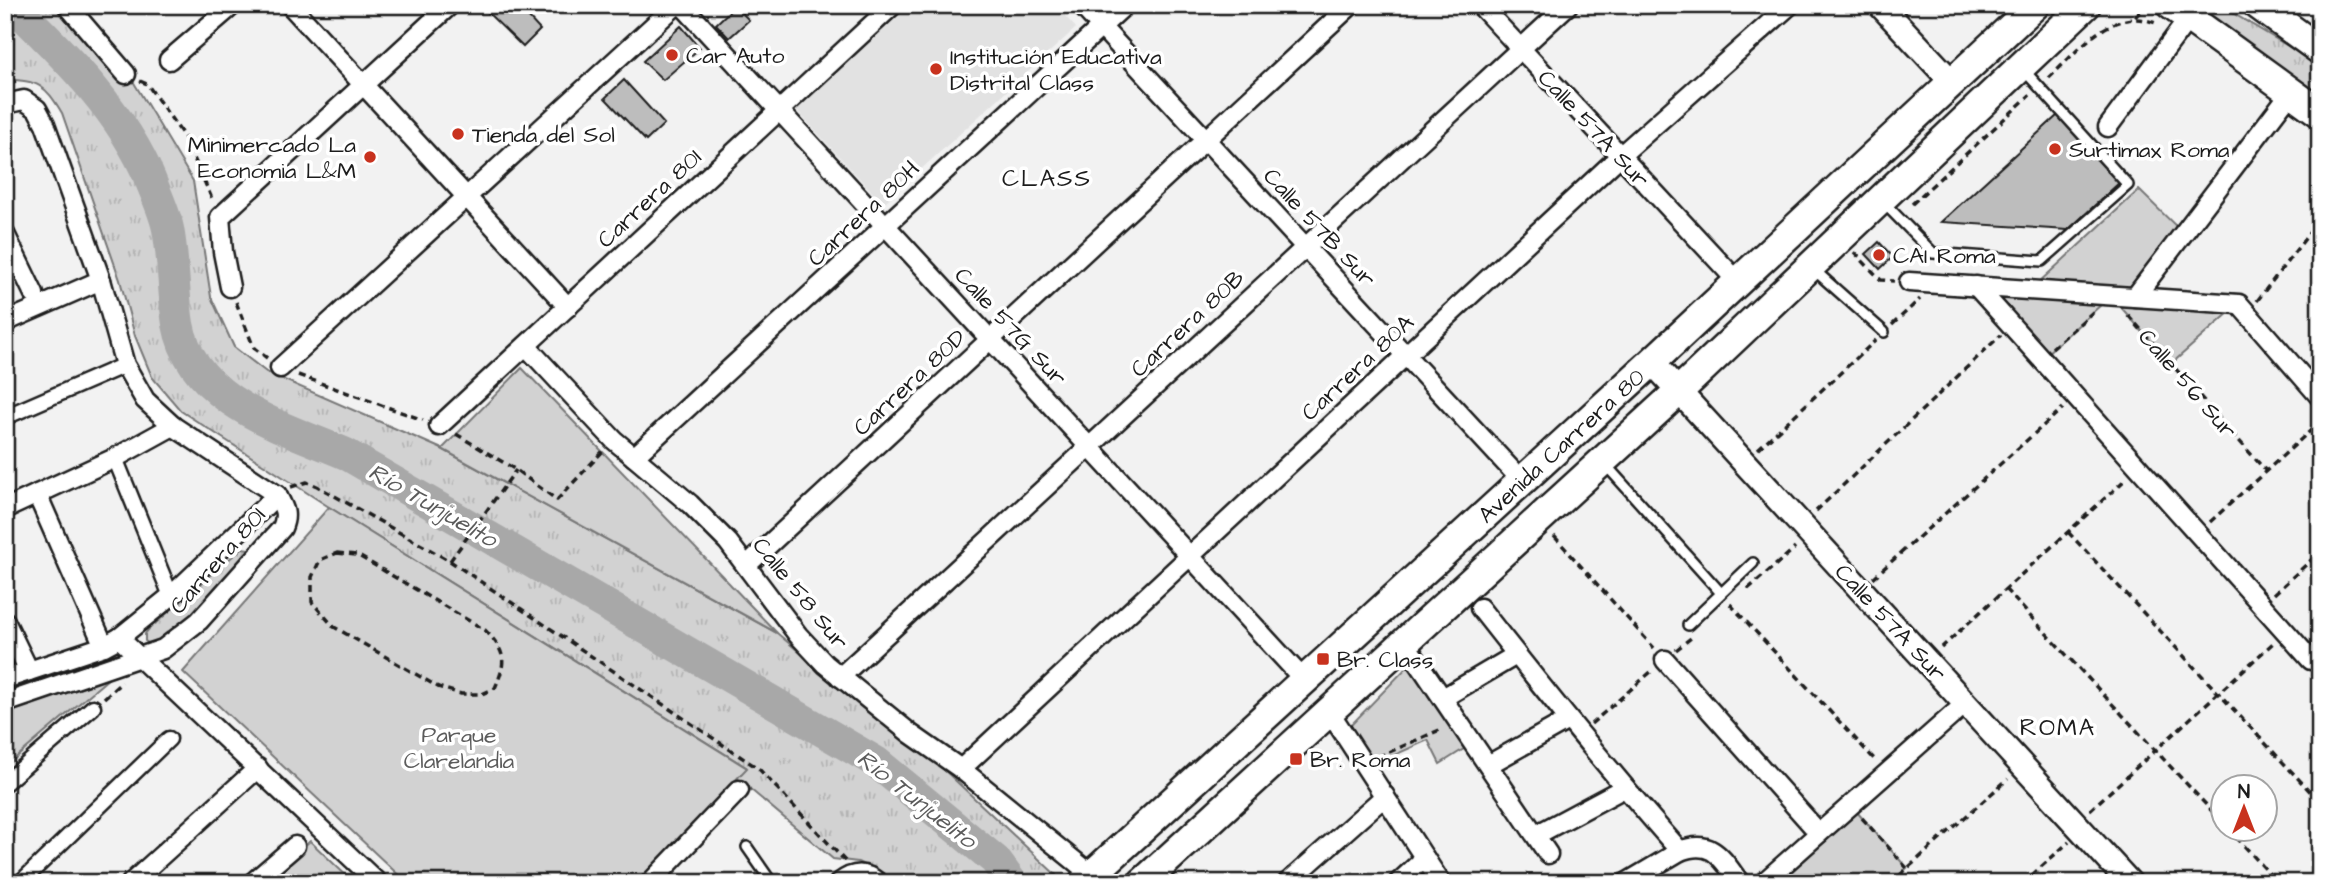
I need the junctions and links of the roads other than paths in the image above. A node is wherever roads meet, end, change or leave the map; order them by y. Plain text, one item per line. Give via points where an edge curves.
1 (67, 5) edge
2 (233, 5) edge
3 (290, 5) edge
4 (450, 5) edge
5 (676, 5) edge
6 (682, 5) edge
7 (892, 5) edge
8 (1081, 5) edge
9 (1125, 5) edge
10 (1351, 5) edge
11 (1480, 5) edge
12 (1568, 5) edge
13 (1790, 5) edge
14 (1880, 5) edge
15 (2035, 5) edge
16 (2086, 5) edge
17 (2271, 11) edge
18 (2166, 12) edge
19 (1102, 27) junction
20 (1521, 49) junction
21 (2320, 50) edge
22 (169, 60) dead end
23 (2021, 67) junction
24 (126, 74) road end
25 (1952, 82) junction
26 (364, 85) junction
27 (2291, 92) junction
28 (5, 104) edge
29 (779, 111) junction
30 (2320, 113) edge
31 (2108, 127) dead end
32 (1206, 140) junction
33 (1620, 156) junction
34 (466, 197) junction
35 (1881, 200) junction
36 (885, 226) junction
37 (5, 234) edge
38 (1306, 247) junction
39 (1810, 267) junction
40 (101, 280) junction
41 (1738, 282) junction
42 (1909, 282) road end
43 (1976, 286) junction
44 (230, 287) road end
45 (34, 294) dead end
46 (2135, 297) junction
47 (568, 307) junction
48 (5, 322) edge
49 (1884, 332) road end
50 (990, 340) junction
51 (526, 346) junction
52 (1406, 355) junction
53 (1652, 362) junction
54 (125, 365) junction
55 (280, 368) road end
56 (2317, 387) edge
57 (1679, 391) junction
58 (5, 417) edge
59 (173, 426) junction
60 (439, 426) road end
61 (1089, 447) junction
62 (116, 457) junction
63 (634, 457) junction
64 (1603, 462) junction
65 (1522, 481) junction
66 (37, 494) junction
67 (277, 495) junction
68 (5, 509) edge
69 (1190, 556) junction
70 (1753, 563) dead end
71 (747, 565) junction
72 (1721, 593) junction
73 (170, 596) junction
74 (1480, 608) dead end
75 (5, 621) edge
76 (1688, 625) dead end
77 (111, 642) junction
78 (1405, 643) junction
79 (1516, 654) junction
80 (142, 660) junction
81 (1665, 660) road end
82 (2311, 660) dead end
83 (29, 671) junction
84 (840, 677) junction
85 (5, 679) edge
86 (1304, 680) junction
87 (1443, 698) junction
88 (5, 703) edge
89 (1966, 703) junction
90 (93, 707) road end
91 (1329, 712) junction
92 (1567, 720) junction
93 (169, 739) dead end
94 (1488, 765) junction
95 (258, 768) junction
96 (961, 769) junction
97 (5, 783) edge
98 (1623, 788) junction
99 (739, 790) dead end
100 (1385, 796) junction
101 (1819, 833) junction
102 (1536, 835) junction
103 (295, 846) dead end
104 (747, 847) dead end
105 (1680, 851) junction
106 (1548, 854) dead end
107 (1425, 858) junction
108 (1087, 879) edge
109 (20, 883) edge
110 (131, 883) edge
111 (252, 883) edge
112 (378, 883) edge
113 (650, 883) edge
114 (772, 883) edge
115 (839, 883) edge
116 (879, 883) edge
117 (1142, 883) edge
118 (1287, 883) edge
119 (1398, 883) edge
120 (1441, 883) edge
121 (1626, 883) edge
122 (1740, 883) edge
123 (1763, 883) edge
124 (2130, 883) edge

1 - 24 street
2 - 22 street
3 - 26 street
4 - 26 street
5 - 34 street
6 - 29 street, Calle 57G Sur
7 - 29 street, Carrera 80I
8 - 19 street, Calle 57B Sur
9 - 19 street, Carrera 80H
10 - 32 street, Carrera 80D
11 - 20 street, Calle 57A Sur
12 - 20 street, Carrera 80B
13 - 33 street, Carrera 80A
14 - 25 street
15 - 25 main road, Avenida Carrera 80
16 - 23 main road, Avenida Carrera 80
17 - 21 main road
18 - 27 main road
18 - 31 street
19 - 32 street, Calle 57B Sur
19 - 36 street, Carrera 80H
20 - 33 street, Calle 57A Sur
20 - 38 street, Carrera 80B
23 - 35 main road, Avenida Carrera 80
23 - 35 lane via 2128,185 2042,261 1933,253
25 - 41 main road, Avenida Carrera 80
26 - 34 street
26 - 44 street via 220,217
27 - 30 main road
27 - 46 street
28 - 40 street via 24,100 37,109 46,124
29 - 36 street, Calle 57G Sur
29 - 47 street, Carrera 80I
32 - 38 street, Calle 57B Sur
32 - 50 street, Carrera 80D
33 - 41 street, Calle 57A Sur
33 - 52 street, Carrera 80A
34 - 47 street
34 - 55 street
35 - 39 main road, Avenida Carrera 80
36 - 50 street, Calle 57G Sur
36 - 63 street, Carrera 80H
37 - 45 street
38 - 52 street, Calle 57B Sur
38 - 61 street, Carrera 80B
39 - 49 lane
39 - 57 main road, Avenida Carrera 80
40 - 48 street
40 - 54 street
41 - 53 main road, Avenida Carrera 80
42 - 43 street
43 - 46 street
43 - 82 street
46 - 56 street via 2244,309
47 - 51 street, Carrera 80I
50 - 61 street, Calle 57G Sur
50 - 71 street, Carrera 80D
51 - 60 street, Carrera 80I
51 - 63 street, Calle 58 Sur
52 - 65 street, Calle 57B Sur
52 - 69 street, Carrera 80A
53 - 57 street, Calle 57A Sur
53 - 65 main road, Avenida Carrera 80
54 - 58 street
54 - 59 street via 145,400
57 - 64 main road, Avenida Carrera 80
57 - 89 street, Calle 57A Sur
59 - 62 street
59 - 67 street
61 - 69 street, Calle 57G Sur
61 - 84 street, Carrera 80B
62 - 66 street
62 - 73 street
63 - 71 street, Calle 58 Sur via 690,504
64 - 72 lane
64 - 78 main road, Avenida Carrera 80
65 - 86 main road, Avenida Carrera 80
66 - 68 street
66 - 77 street
67 - 73 street, Carrera 80I
67 - 80 street, Carrera 80I via 286,510 282,528 186,634
69 - 86 street, Calle 57G Sur
69 - 96 street, Carrera 80A
70 - 72 lane
71 - 84 street, Calle 58 Sur via 798,635
72 - 76 lane
73 - 77 street, Carrera 80I
74 - 79 street
75 - 83 street
77 - 80 street
77 - 83 street, Carrera 80I
78 - 87 street
78 - 91 main road, Avenida Carrera 80
79 - 87 street
79 - 92 street
80 - 88 street, Carrera 80I
80 - 95 street
81 - 101 street
83 - 85 street, Carrera 80I
84 - 96 street, Calle 58 Sur
86 - 108 main road, Avenida Carrera 80
87 - 94 street
89 - 101 street
89 - 124 street, Calle 57A Sur
90 - 97 street
91 - 100 street
91 - 117 main road, Avenida Carrera 80
92 - 94 street
92 - 98 street
93 - 109 street
94 - 102 street
95 - 110 street
95 - 112 street
96 - 108 street, Calle 58 Sur
98 - 102 street
98 - 105 street
99 - 113 street
100 - 107 street
100 - 118 street
101 - 123 street
102 - 106 street
103 - 111 street
104 - 114 lane
105 - 121 street
105 - 122 street via 1691,846 1713,850
107 - 119 street
107 - 120 street
115 - 116 street via 856,874 872,876

